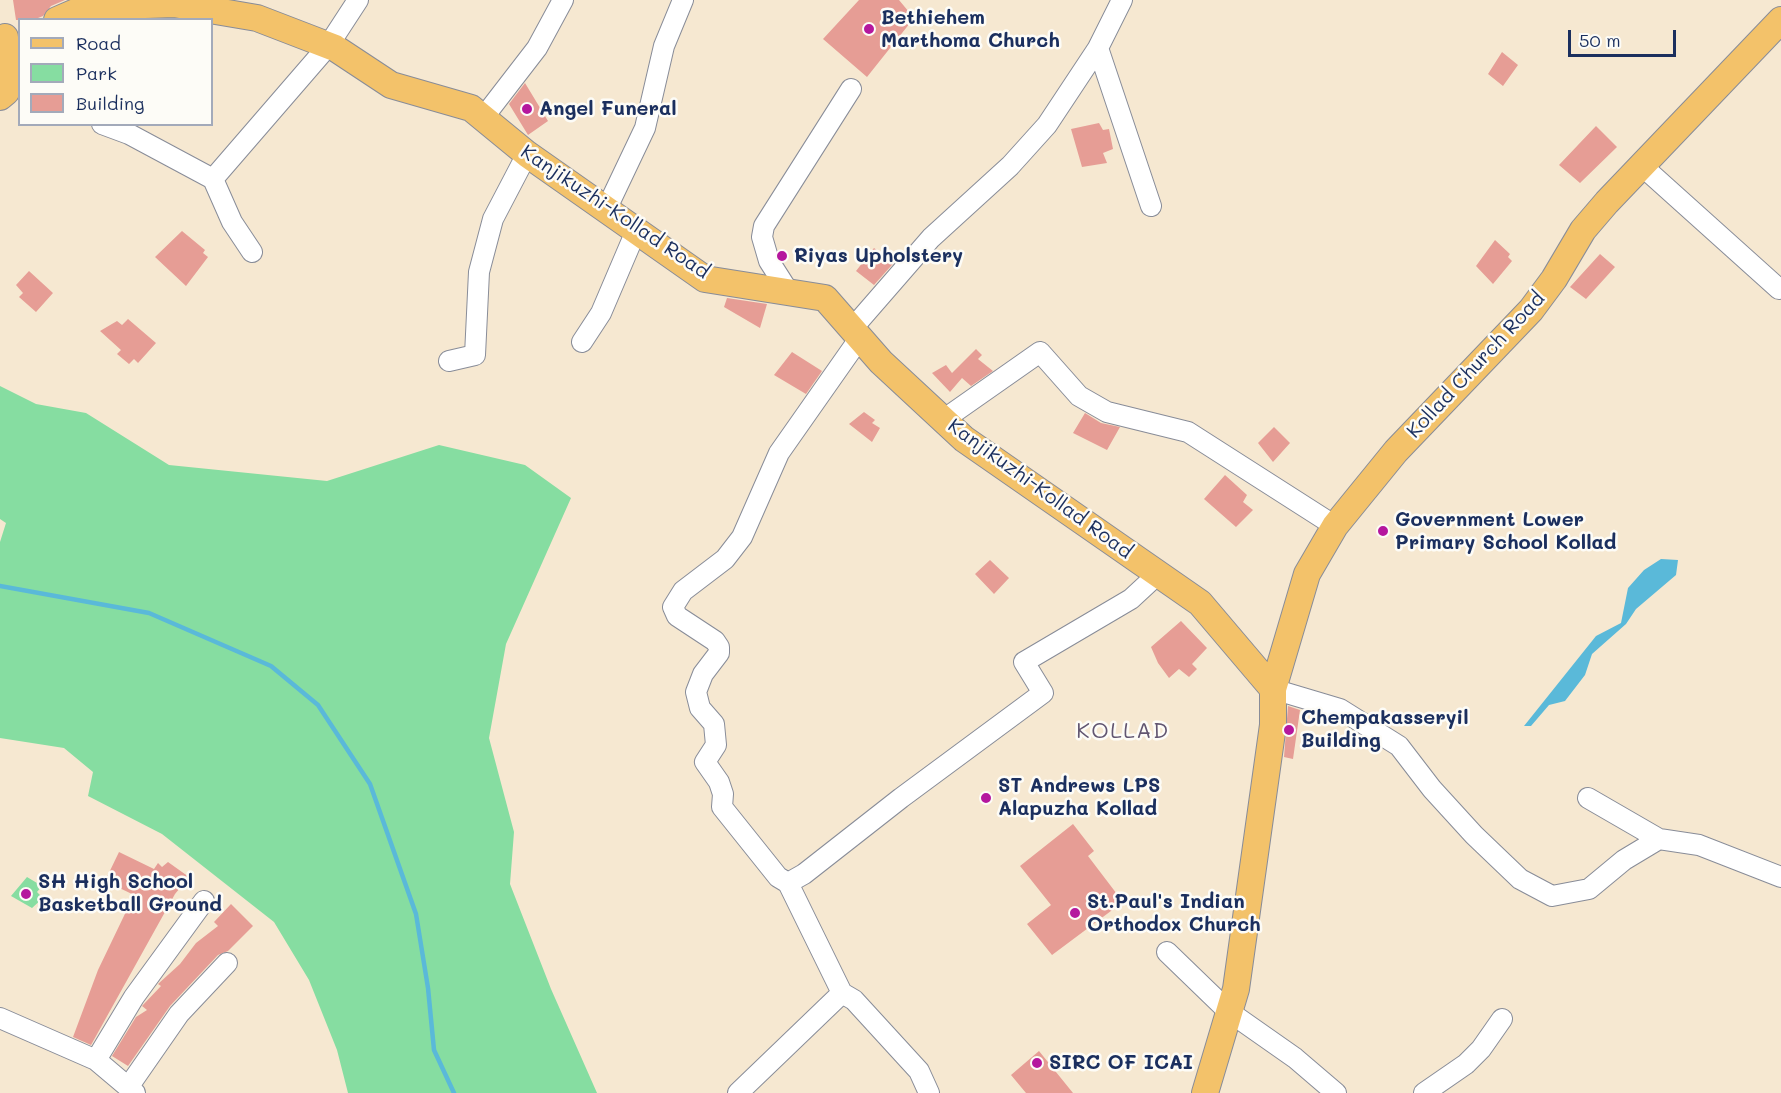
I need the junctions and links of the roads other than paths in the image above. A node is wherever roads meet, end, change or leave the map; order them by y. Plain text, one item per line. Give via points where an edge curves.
1 (358, 0) edge
2 (563, 0) edge
3 (683, 0) edge
4 (1122, 0) edge
5 (88, 3) edge
6 (200, 4) edge
7 (61, 18) edge
8 (1781, 20) edge
9 (8, 34) edge
10 (328, 46) junction
11 (1098, 48) junction
12 (851, 89) dead end
13 (8, 95) edge
14 (483, 118) junction
15 (107, 126) edge
16 (527, 153) junction
17 (1641, 165) junction
18 (213, 179) junction
19 (1150, 206) dead end
20 (606, 210) junction
21 (636, 231) junction
22 (252, 252) dead end
23 (1779, 289) dead end
24 (790, 294) junction
25 (855, 335) junction
26 (582, 342) dead end
27 (449, 361) dead end
28 (943, 420) junction
29 (1335, 526) junction
30 (1158, 574) junction
31 (1273, 689) junction
32 (1588, 798) dead end
33 (1659, 839) junction
34 (1781, 877) edge
35 (788, 884) junction
36 (204, 901) dead end
37 (1167, 952) dead end
38 (227, 963) dead end
39 (842, 993) junction
40 (1228, 1011) junction
41 (0, 1018) edge
42 (1502, 1019) dead end
43 (96, 1060) junction
44 (132, 1090) edge
45 (738, 1093) edge
46 (929, 1093) edge
47 (1205, 1093) edge
48 (1336, 1093) edge
49 (1424, 1093) edge

1 - 10 street
2 - 14 street via 537,48
3 - 20 street via 664,46 645,128
4 - 11 street
5 - 6 main road, Kanjikuzhi-Kollad Road
5 - 7 main road, Kanjikuzhi-Kollad Road
6 - 10 main road, Kanjikuzhi-Kollad Road via 257,18
8 - 17 main road, Kollad Church Road
9 - 13 main road
10 - 14 main road, Kanjikuzhi-Kollad Road via 391,85 471,108
10 - 18 street
11 - 19 street
11 - 25 street via 1039,133 1010,166 931,238
12 - 24 street via 764,226 762,237 769,261
14 - 16 main road, Kanjikuzhi-Kollad Road
15 - 18 street
16 - 20 main road, Kanjikuzhi-Kollad Road
16 - 27 street via 493,219 479,272 475,355
17 - 23 street
17 - 29 main road, Kollad Church Road via 1583,230 1531,310 1396,451
18 - 22 street via 232,222
20 - 21 main road, Kanjikuzhi-Kollad Road
21 - 24 main road, Kanjikuzhi-Kollad Road via 705,279
21 - 26 street via 601,313
24 - 25 main road, Kanjikuzhi-Kollad Road via 825,298
25 - 28 main road, Kanjikuzhi-Kollad Road
25 - 35 street via 779,453 742,537 712,571 683,591 673,607 678,616 719,647 699,683 696,701 714,724 716,745 705,762 719,782 722,807 772,870
28 - 29 street via 1040,352 1079,396 1107,412 1188,432
28 - 30 main road, Kanjikuzhi-Kollad Road via 964,439
29 - 31 main road, Kollad Church Road via 1307,574
30 - 31 main road, Kanjikuzhi-Kollad Road via 1200,603
30 - 35 street via 1131,598 1024,662 1043,693
31 - 33 street via 1340,709 1399,746 1474,836 1520,879 1552,896 1589,889 1624,860
31 - 40 main road, Kollad Church Road via 1273,725 1236,989
32 - 33 street
33 - 34 street via 1698,845
35 - 39 street
36 - 43 street via 134,997
37 - 40 street
38 - 44 street via 174,1020
39 - 45 street
39 - 46 street via 854,1000 919,1071
40 - 47 main road, Kollad Church Road
40 - 48 street via 1295,1058
41 - 43 street
42 - 49 street via 1466,1065
43 - 44 street

